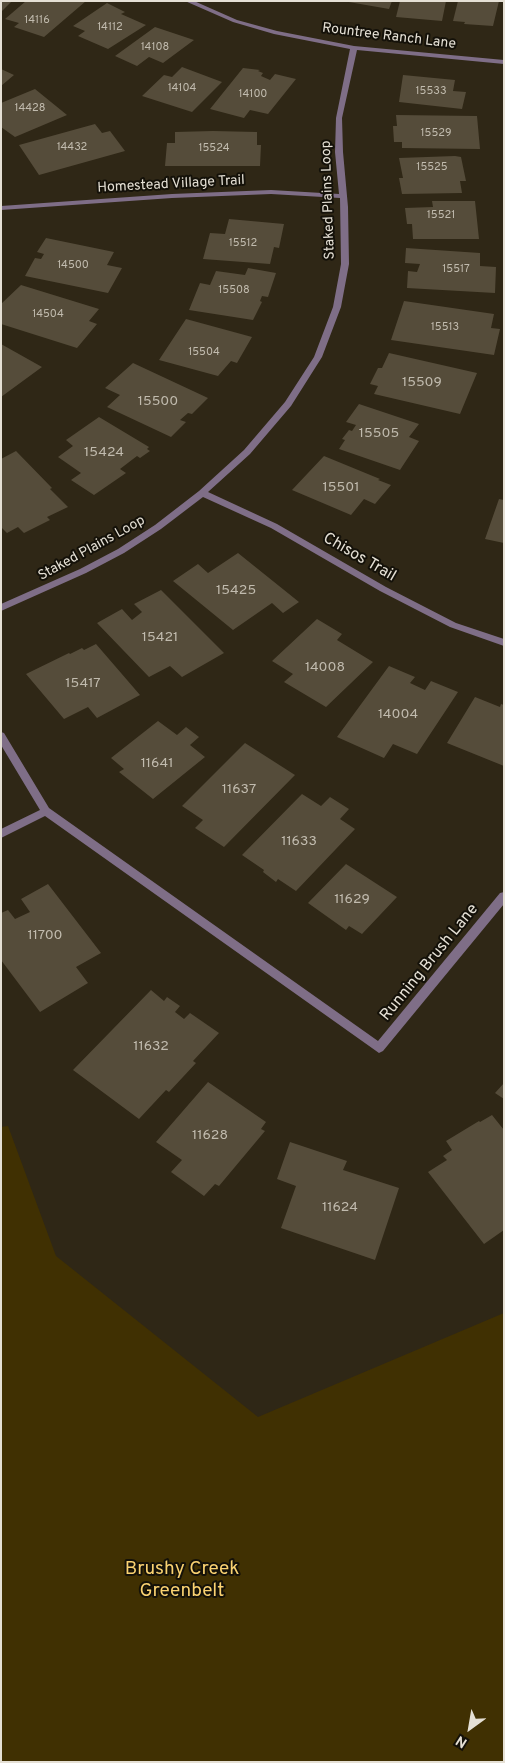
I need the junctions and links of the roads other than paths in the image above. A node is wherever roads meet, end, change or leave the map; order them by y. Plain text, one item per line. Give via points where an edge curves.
1 (188, 1) edge
2 (354, 48) junction
3 (504, 62) edge
4 (343, 196) junction
5 (1, 208) edge
6 (202, 493) junction
7 (1, 608) edge
8 (504, 643) edge
9 (1, 736) edge
10 (46, 811) junction
11 (1, 834) edge
12 (504, 896) edge

1 - 2 street, Rountree Ranch Lane via 276,34
2 - 3 street, Rountree Ranch Lane
2 - 4 street, Staked Plains Loop via 339,118
4 - 5 street, Homestead Village Trail via 271,192
4 - 6 street, Staked Plains Loop via 345,264 337,307 318,357 288,404 247,452
6 - 7 street, Staked Plains Loop via 121,551 43,591
6 - 8 street, Chisos Trail via 274,526 453,626
9 - 10 street
10 - 11 street
10 - 12 street, Running Brush Lane via 379,1048

